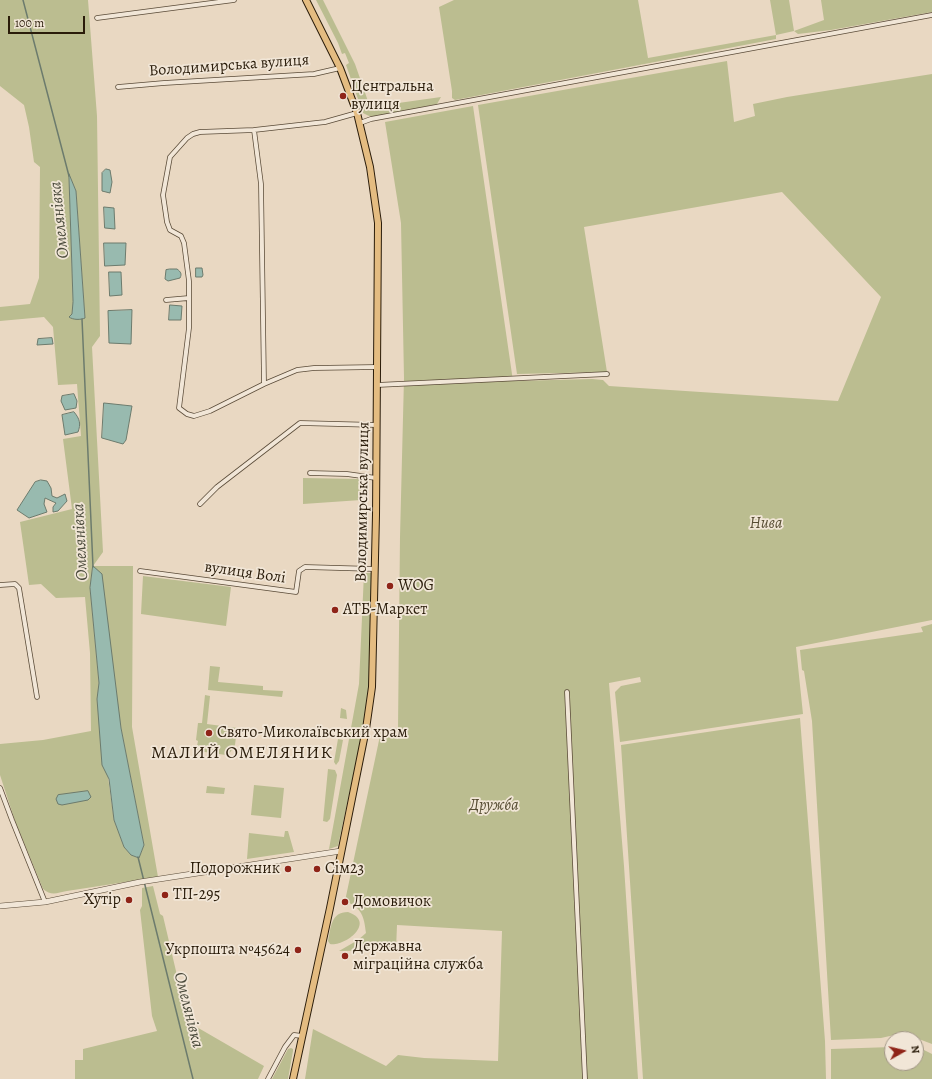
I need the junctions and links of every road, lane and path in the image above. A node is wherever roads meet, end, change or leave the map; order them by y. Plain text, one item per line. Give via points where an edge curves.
1 (234, 0) edge
2 (306, 0) edge
3 (932, 15) edge
4 (97, 18) dead end
5 (340, 68) junction
6 (118, 87) dead end
7 (357, 113) junction
8 (360, 123) junction
9 (254, 130) junction
10 (189, 298) junction
11 (166, 300) dead end
12 (377, 367) junction
13 (607, 374) dead end
14 (264, 384) junction
15 (377, 384) junction
16 (377, 425) junction
17 (310, 473) dead end
18 (376, 478) junction
19 (200, 504) dead end
20 (375, 569) junction
21 (140, 571) dead end
22 (0, 585) edge
23 (567, 692) dead end
24 (37, 698) dead end
25 (0, 788) edge
26 (341, 850) junction
27 (45, 902) junction
28 (0, 906) edge
29 (302, 1036) junction
30 (268, 1079) edge
31 (293, 1079) edge
32 (585, 1079) edge

1 - 4 street
2 - 5 main road, Володимирська вулиця
3 - 8 street
5 - 6 street, Володимирська вулиця via 314,74
5 - 7 main road, Володимирська вулиця
7 - 8 main road, Володимирська вулиця
7 - 9 street via 325,122
8 - 12 main road, Володимирська вулиця via 370,167 378,223
9 - 10 street via 193,134 170,156 163,195 170,230 181,236 184,243
9 - 14 street via 261,184
10 - 11 street
10 - 14 street via 189,328 179,408 194,416 210,411
12 - 14 street via 308,368
12 - 15 main road, Володимирська вулиця
13 - 15 street
15 - 16 main road, Володимирська вулиця
16 - 18 main road, Володимирська вулиця
16 - 19 street via 300,423 217,487
17 - 18 street
18 - 20 main road, Володимирська вулиця
20 - 21 street, вулиця Волі via 304,567 299,571 296,592
20 - 26 main road, Володимирська вулиця via 372,687
22 - 24 street via 15,584 19,588
23 - 32 street
25 - 27 street
26 - 27 street via 154,880
26 - 29 main road, Володимирська вулиця
27 - 28 street
29 - 30 street via 294,1035
29 - 31 main road, Володимирська вулиця

